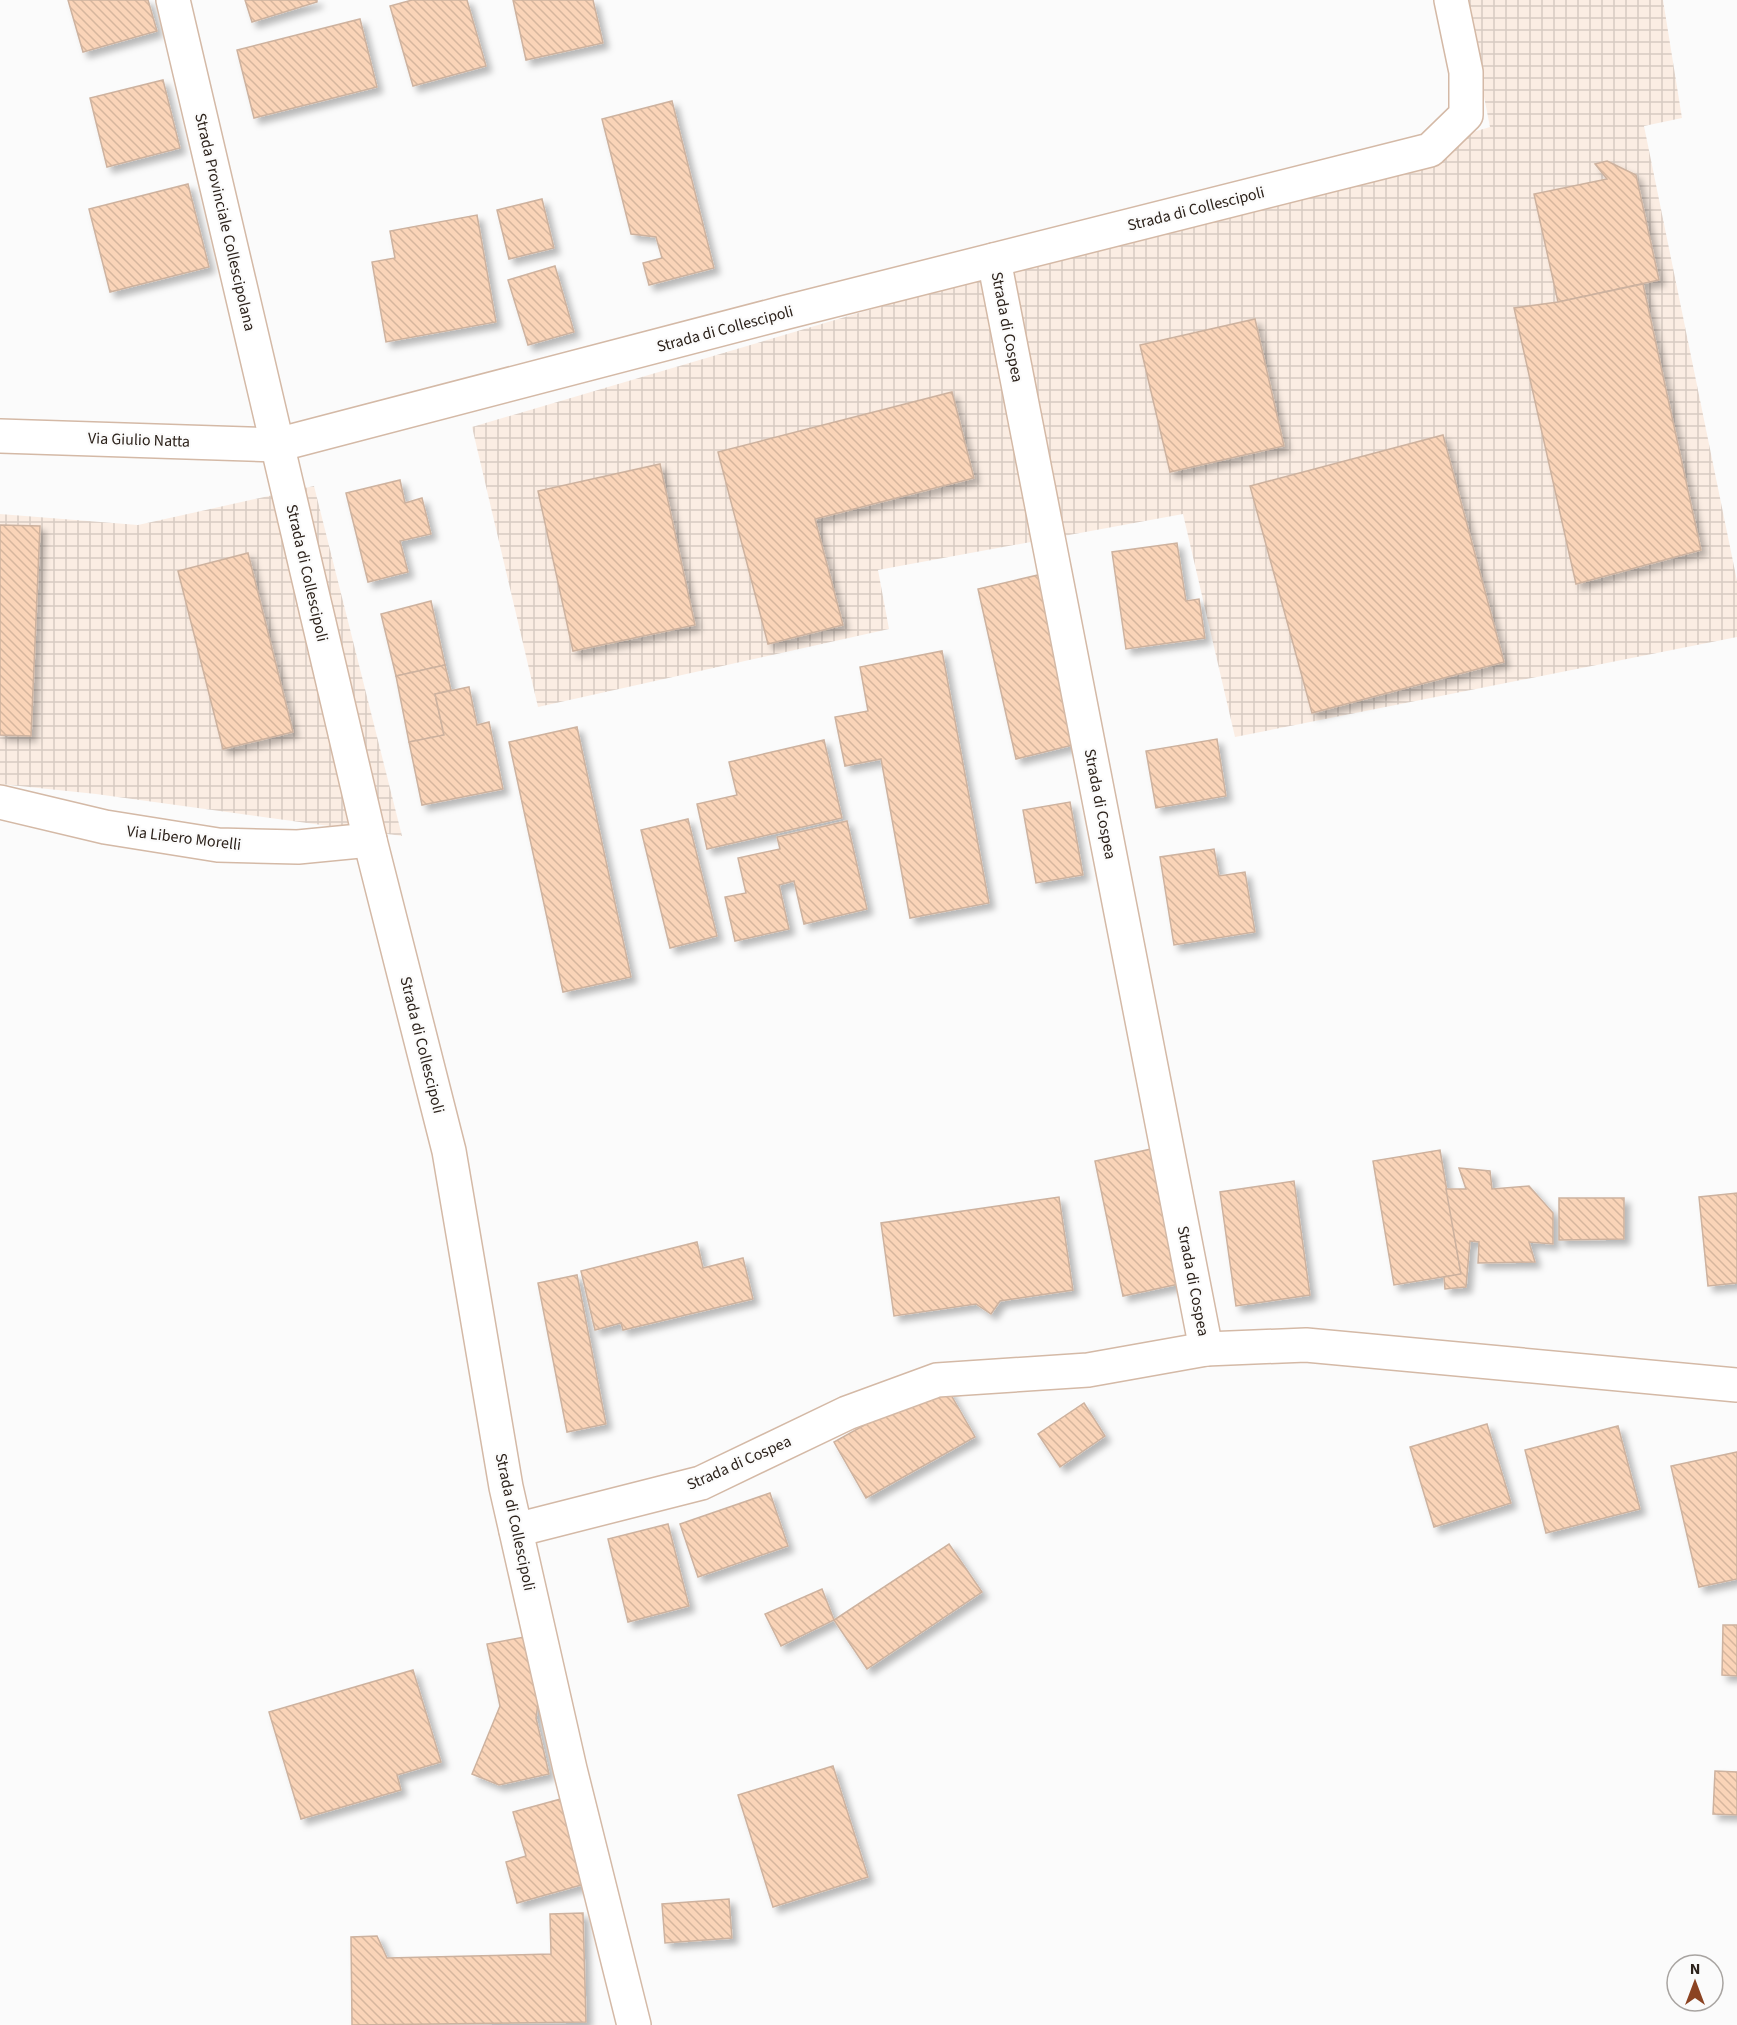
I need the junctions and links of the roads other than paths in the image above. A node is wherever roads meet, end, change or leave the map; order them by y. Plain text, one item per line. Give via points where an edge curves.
1 (172, 0) edge
2 (1451, 0) edge
3 (994, 260) junction
4 (0, 436) edge
5 (277, 445) junction
6 (0, 801) edge
7 (370, 840) junction
8 (1206, 1349) junction
9 (1737, 1385) edge
10 (516, 1530) junction
11 (634, 2025) edge

1 - 5 street, Strada Provinciale Collescipolana
2 - 3 street, Strada di Collescipoli via 1466,72 1466,115 1430,150
3 - 5 street, Strada di Collescipoli
3 - 8 street, Strada di Cospea
4 - 5 street, Via Giulio Natta
5 - 7 street, Strada di Collescipoli
6 - 7 street, Via Libero Morelli via 105,827 218,845 298,847
7 - 10 street, Strada di Collescipoli via 449,1151
8 - 9 street, Strada di Cospea via 1306,1345
8 - 10 street, Strada di Cospea via 1088,1370 937,1380 847,1413 701,1483
10 - 11 street, Strada di Collescipoli

